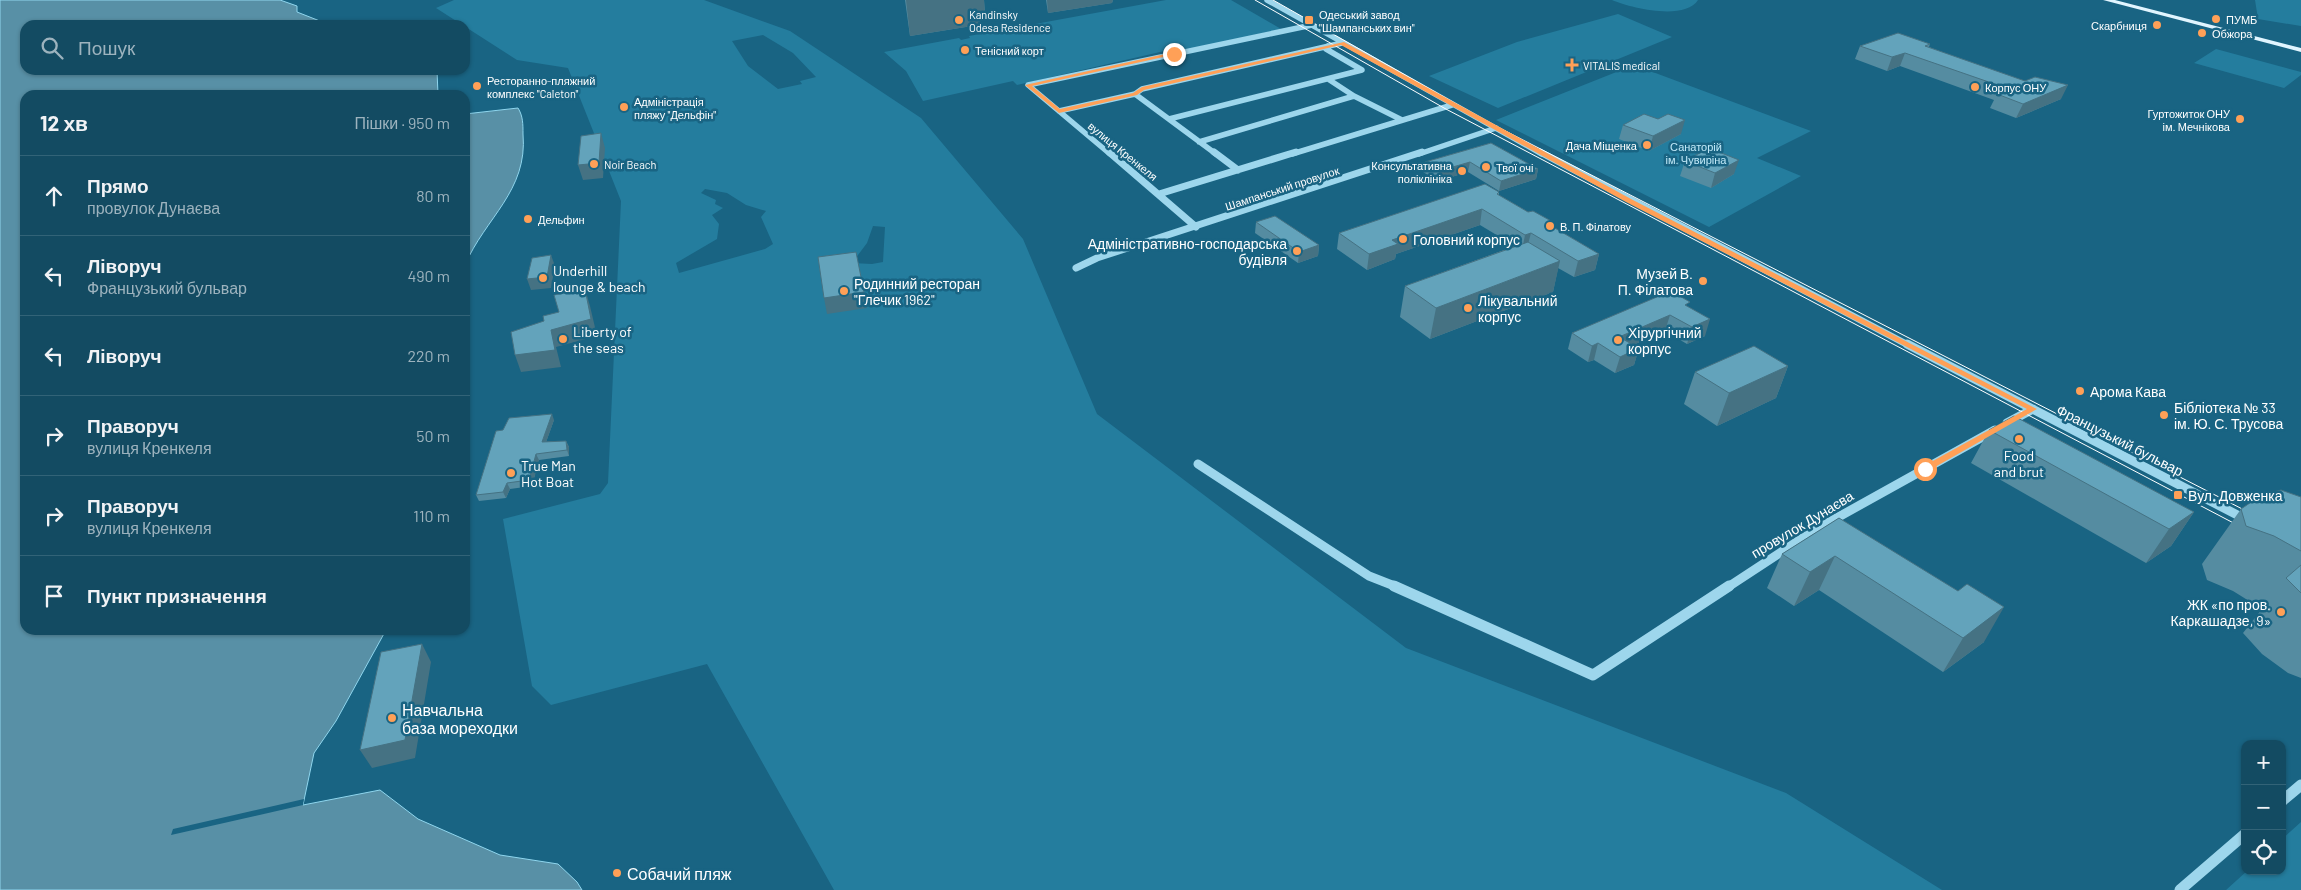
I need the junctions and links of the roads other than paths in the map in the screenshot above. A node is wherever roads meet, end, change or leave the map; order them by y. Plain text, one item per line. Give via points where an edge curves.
1 (1267, 0) edge
2 (2107, 0) edge
3 (1312, 25) junction
4 (1342, 43) junction
5 (1328, 46) junction
6 (2301, 50) edge
7 (1328, 79) junction
8 (1135, 94) junction
9 (1354, 96) junction
10 (1452, 105) junction
11 (1059, 111) junction
12 (1169, 119) junction
13 (1402, 120) junction
14 (1496, 128) junction
15 (1199, 142) junction
16 (1238, 170) junction
17 (1160, 194) junction
18 (1196, 228) junction
19 (1076, 268) dead end
20 (2033, 409) junction
21 (1198, 464) dead end
22 (2258, 525) edge
23 (2301, 785) edge
24 (2286, 798) edge
25 (2241, 837) edge
26 (2180, 890) edge

1 - 3 street, Французький бульвар
2 - 6 main road
3 - 4 street, Французький бульвар
3 - 11 street, вулиця Кренкеля via 1028,85
4 - 5 street
4 - 10 street, Французький бульвар
5 - 7 street via 1326,49 1362,70
5 - 8 street via 1142,88
7 - 9 street
7 - 12 street
8 - 11 street
8 - 12 street
9 - 13 street
9 - 15 street
10 - 13 street
10 - 14 street, Французький бульвар
11 - 17 street, вулиця Кренкеля
12 - 15 street
13 - 16 street
14 - 18 street, Шампанський провулок
14 - 20 street, Французький бульвар
15 - 16 street
16 - 17 street
17 - 18 street, вулиця Кренкеля
18 - 19 street, Шампанський провулок via 1097,258
20 - 21 street, провулок Дунаєва via 1815,530 1593,675 1369,576
20 - 22 street, Французький бульвар
23 - 24 street
25 - 26 street

